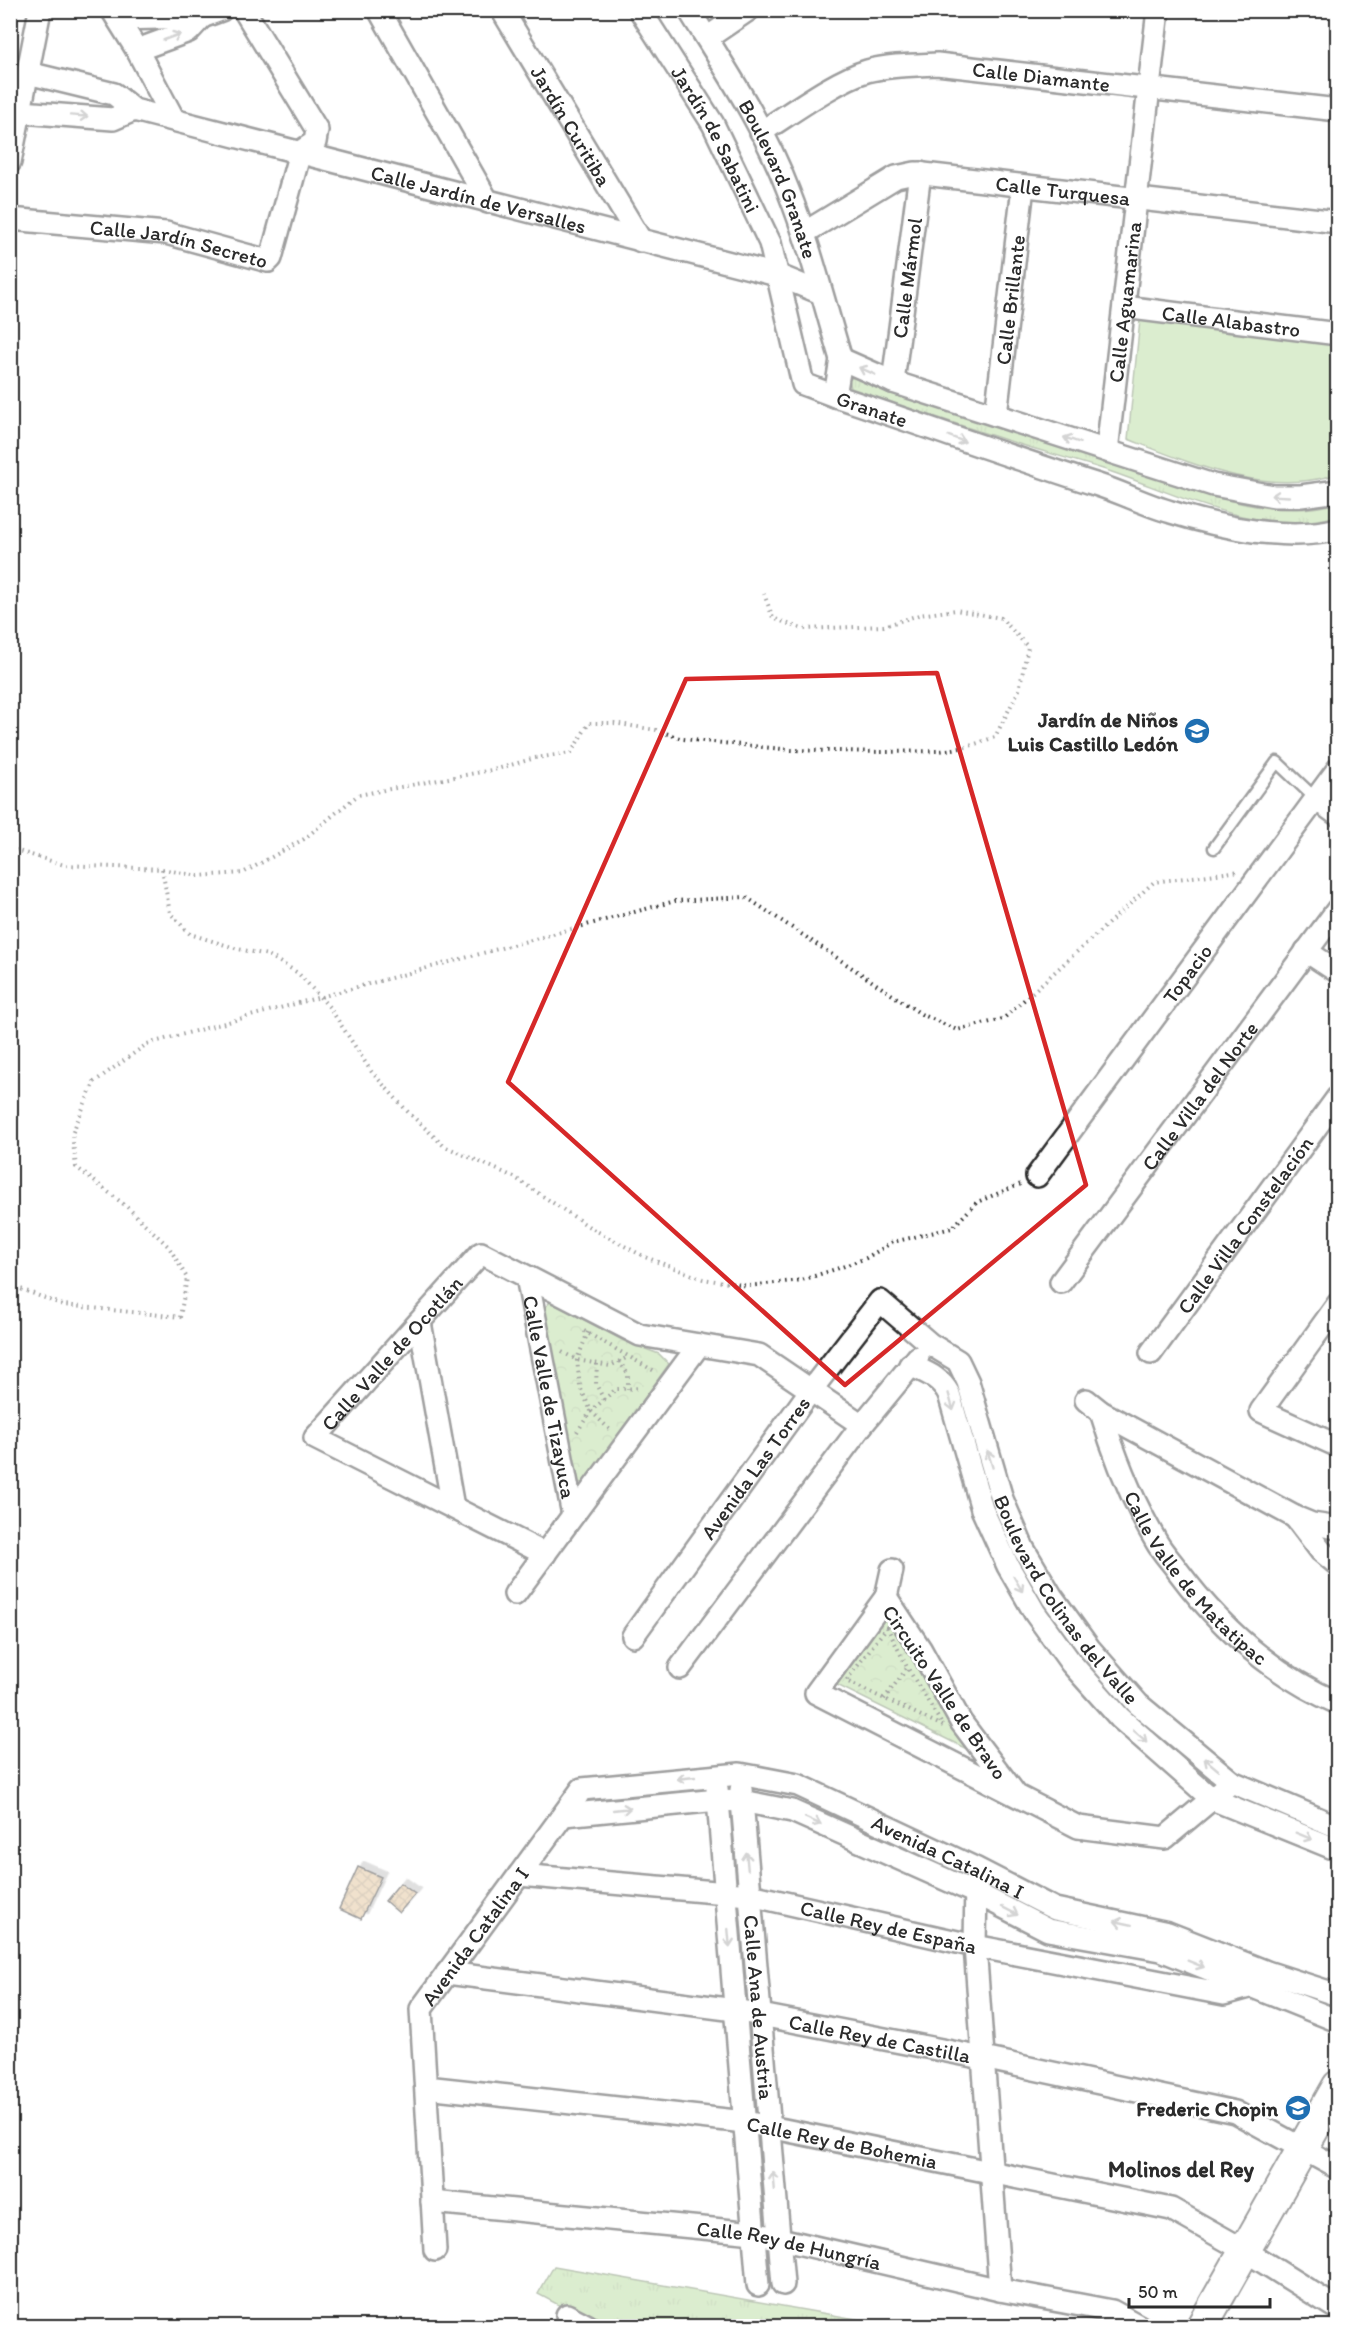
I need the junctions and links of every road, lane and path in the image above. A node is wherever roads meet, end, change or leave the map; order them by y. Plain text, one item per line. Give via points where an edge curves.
1 (40, 10) edge
2 (244, 10) edge
3 (379, 10) edge
4 (502, 10) edge
5 (640, 10) edge
6 (689, 10) edge
7 (748, 10) edge
8 (1158, 10) edge
9 (211, 14) edge
10 (115, 15) edge
11 (707, 39) junction
12 (137, 50) junction
13 (28, 73) junction
14 (1149, 88) junction
15 (134, 110) junction
16 (1338, 110) edge
17 (21, 112) junction
18 (173, 118) junction
19 (761, 132) junction
20 (300, 152) junction
21 (10, 162) edge
22 (921, 173) junction
23 (1023, 187) junction
24 (1136, 199) junction
25 (488, 202) junction
26 (10, 219) edge
27 (1338, 222) edge
28 (804, 233) junction
29 (641, 241) junction
30 (777, 275) junction
31 (821, 293) junction
32 (1124, 307) junction
33 (1338, 334) edge
34 (841, 359) junction
35 (893, 382) junction
36 (835, 396) junction
37 (996, 415) junction
38 (1107, 451) junction
39 (1338, 491) edge
40 (1338, 529) edge
41 (764, 594) dead end
42 (1338, 769) edge
43 (1316, 799) junction
44 (1338, 815) edge
45 (10, 846) edge
46 (1214, 848) dead end
47 (1264, 868) junction
48 (162, 870) junction
49 (1338, 909) edge
50 (1306, 951) junction
51 (1338, 972) edge
52 (320, 997) junction
53 (1338, 1097) edge
54 (1036, 1176) joint
55 (527, 1277) junction
56 (1061, 1282) dead end
57 (10, 1285) edge
58 (880, 1301) joint
59 (1338, 1304) edge
60 (595, 1312) junction
61 (420, 1322) junction
62 (578, 1327) dead end
63 (588, 1333) junction
64 (930, 1344) junction
65 (699, 1345) junction
66 (555, 1348) dead end
67 (1151, 1353) dead end
68 (628, 1356) junction
69 (577, 1360) junction
70 (619, 1361) junction
71 (597, 1364) junction
72 (910, 1365) junction
73 (672, 1382) junction
74 (641, 1388) dead end
75 (628, 1389) junction
76 (811, 1390) junction
77 (604, 1400) junction
78 (591, 1411) junction
79 (862, 1425) junction
80 (572, 1440) dead end
81 (625, 1446) junction
82 (1338, 1446) edge
83 (1002, 1499) junction
84 (453, 1507) junction
85 (982, 1509) junction
86 (573, 1515) junction
87 (1295, 1517) junction
88 (1338, 1528) edge
89 (545, 1554) junction
90 (1338, 1565) edge
91 (892, 1570) dead end
92 (515, 1594) dead end
93 (886, 1597) junction
94 (633, 1636) dead end
95 (1089, 1648) junction
96 (921, 1650) junction
97 (1071, 1663) junction
98 (907, 1667) junction
99 (680, 1668) dead end
100 (884, 1698) junction
101 (1338, 1703) edge
102 (869, 1719) junction
103 (740, 1774) junction
104 (716, 1775) junction
105 (1232, 1782) junction
106 (1016, 1795) junction
107 (1212, 1799) junction
108 (718, 1800) junction
109 (742, 1801) junction
110 (564, 1815) junction
111 (1338, 1827) edge
112 (1338, 1850) edge
113 (976, 1869) junction
114 (519, 1875) junction
115 (725, 1892) junction
116 (975, 1893) junction
117 (750, 1895) junction
118 (975, 1946) junction
119 (447, 1973) junction
120 (1260, 1979) junction
121 (1338, 1995) edge
122 (735, 2010) junction
123 (760, 2014) junction
124 (1338, 2021) edge
125 (983, 2058) junction
126 (1338, 2086) edge
127 (426, 2087) junction
128 (745, 2122) junction
129 (769, 2127) junction
130 (1302, 2147) junction
131 (1338, 2168) edge
132 (992, 2174) junction
133 (432, 2202) junction
134 (754, 2233) junction
135 (778, 2239) junction
136 (435, 2250) dead end
137 (1244, 2250) junction
138 (783, 2284) dead end
139 (758, 2285) dead end
140 (1000, 2290) junction
141 (1338, 2309) edge
142 (567, 2315) dead end
143 (588, 2326) edge
144 (1139, 2326) edge
145 (1202, 2326) edge

1 - 13 street
2 - 20 street via 317,130 315,142
3 - 25 street
4 - 29 street, Jardín Curitiba
5 - 30 street, Jardín de Sabatini via 713,124 770,243
6 - 11 street, Boulevard Granate
7 - 11 street
8 - 14 street, Calle Aguamarina
9 - 10 street
12 -> 9 street via 189,31
10 - 12 street
11 - 19 street, Boulevard Granate
12 - 18 street
13 - 15 street, Calle Jardín de Versalles via 114,94
13 - 17 street
14 - 16 street, Calle Diamante
14 - 19 street, Calle Diamante via 937,64 899,66 866,71
14 - 24 street, Calle Aguamarina
17 -> 15 street, Calle Jardín de Versalles via 113,119
15 - 18 street, Calle Jardín de Versalles
17 - 21 street
18 - 20 street, Calle Jardín de Versalles
19 - 28 street, Boulevard Granate
20 - 25 street, Calle Jardín de Versalles
20 - 26 street, Calle Jardín Secreto via 268,261 166,233
22 - 23 street, Calle Turquesa
22 - 28 street, Calle Turquesa via 896,177
22 - 35 street, Calle Mármol
23 - 24 street, Calle Turquesa
23 - 37 street, Calle Brillante
24 - 27 street, Calle Turquesa
24 - 32 street, Calle Aguamarina
25 - 29 street, Calle Jardín de Versalles
28 - 31 street, Boulevard Granate
29 - 30 street, Calle Jardín de Versalles
30 - 31 street, Calle Jardín de Versalles
30 - 36 street, Jardín de Sabatini via 802,384
31 - 34 street, Boulevard Granate
32 - 33 street, Calle Alabastro
32 - 38 street, Calle Aguamarina
35 -> 34 street, Granate
34 - 36 street, Granate
35 - 37 street, Granate
36 -> 40 street, Granate via 1171,513 1272,533
38 -> 37 street, Granate
39 -> 38 street, Granate via 1301,496 1243,491
41 - 48 path via 773,618 802,629 884,626 956,610 1000,618 1028,647 1019,690 995,737 940,751 792,750 683,739 656,730 590,723 571,753 358,795 304,839 243,873 198,876
42 - 43 street, Topacio
43 - 44 street
43 - 46 lane via 1277,762
43 - 47 street, Topacio
45 - 48 path via 64,865
47 - 52 path via 1154,882 1003,1019 957,1030 921,1014 746,897 675,901
47 - 54 street, Topacio
48 - 52 path via 170,913 190,934 268,955 298,973
49 - 50 street, Calle Villa del Norte
50 - 51 street
50 - 56 street, Calle Villa del Norte
52 - 54 path via 372,1071 444,1146 514,1177 591,1228 645,1257 703,1279 748,1287 802,1280 866,1258 893,1242 952,1228 977,1202
52 - 57 path via 147,1044 94,1082 72,1134 76,1167 126,1206 169,1247 187,1278 180,1317 63,1305
53 - 67 street, Calle Villa Constelación
55 - 60 street, Calle Valle de Ocotlán
55 - 61 street, Calle Valle de Ocotlán via 481,1253
55 - 86 street, Calle Valle de Tizayuca
58 - 64 street, Boulevard Colinas del Valle
58 - 76 street, Avenida Las Torres
59 - 82 street via 1261,1411
60 - 63 path
60 - 65 street, Calle Valle de Ocotlán via 640,1335
61 - 84 street
61 - 84 street, Calle Valle de Ocotlán via 315,1438
62 - 63 path
63 - 68 path
63 - 69 path
64 - 72 street
83 -> 64 street, Boulevard Colinas del Valle via 968,1382 958,1361
65 - 73 street
65 - 76 street, Calle Valle de Ocotlán via 759,1355
66 - 69 path
68 - 70 path
68 - 73 path
69 - 71 path
69 - 78 path via 580,1387
70 - 71 path via 609,1366
70 - 75 path via 628,1374
71 - 77 path via 596,1384
72 - 79 street
72 -> 85 street, Boulevard Colinas del Valle via 944,1385
73 - 81 street
74 - 75 path
75 - 77 path via 616,1389
76 - 79 street, Calle Valle de Ocotlán
76 - 94 street, Avenida Las Torres
77 - 78 path
78 - 80 path
78 - 81 path
79 - 99 street
81 - 86 street
83 - 85 street
83 - 95 street, Boulevard Colinas del Valle via 1023,1548
84 - 89 street, Calle Valle de Ocotlán
85 -> 97 street, Boulevard Colinas del Valle via 1035,1613
86 - 89 street
87 - 88 street, Calle Valle de Matatipac
87 - 90 street via 1321,1551
87 - 101 street, Calle Valle de Matatipac via 1093,1406 1157,1542 1188,1584 1228,1629 1274,1667
89 - 92 street
91 - 93 street
93 - 96 street, Circuito Valle de Bravo
93 - 102 street, Circuito Valle de Bravo via 816,1693
95 - 97 street
105 -> 95 street, Boulevard Colinas del Valle via 1138,1704
96 - 98 path
96 - 106 street, Circuito Valle de Bravo via 961,1722
97 -> 107 street, Boulevard Colinas del Valle via 1120,1718
98 - 100 path
98 - 100 path via 943,1726
98 - 100 path via 887,1627 846,1681
100 - 102 path
102 - 106 street, Circuito Valle de Bravo
103 - 104 street, Avenida Catalina I
103 - 109 street, Calle Ana de Austria
103 - 113 street, Avenida Catalina I via 798,1785
104 - 108 street, Calle Ana de Austria
104 -> 110 street, Avenida Catalina I via 582,1790
105 - 107 street, Circuito Valle de Bravo
105 - 111 street, Boulevard Colinas del Valle
106 - 107 street, Circuito Valle de Bravo via 1078,1827 1165,1838
107 -> 112 street, Boulevard Colinas del Valle
108 - 109 street, Avenida Catalina I
110 -> 108 street, Avenida Catalina I
108 - 115 street, Calle Ana de Austria
109 -> 116 street, Avenida Catalina I via 792,1811
117 -> 109 street, Calle Ana de Austria
110 - 114 street, Avenida Catalina I
113 - 116 street
120 -> 113 street, Avenida Catalina I via 1168,1933 1055,1909
114 - 115 street, Calle Rey de España
114 - 119 street, Avenida Catalina I
115 - 117 street, Calle Rey de España
115 -> 122 street, Calle Ana de Austria
116 - 118 street
116 -> 120 street, Avenida Catalina I via 1048,1930 1161,1950
117 - 118 street, Calle Rey de España
117 - 123 street, Calle Ana de Austria
118 - 120 street, Calle Rey de España via 1224,1994
118 - 125 street
119 - 122 street, Calle Rey de Castilla
119 - 127 street, Avenida Catalina I via 421,2009
120 - 121 street, Avenida Catalina I
120 - 124 street, Avenida Catalina I
122 - 123 street, Calle Rey de Castilla
122 - 128 street, Calle Ana de Austria
123 - 125 street, Calle Rey de Castilla
123 - 129 street, Calle Ana de Austria
125 - 130 street, Calle Rey de Castilla via 1235,2112
125 - 132 street
126 - 130 street
127 - 128 street, Calle Rey de Bohemia
127 - 133 street, Avenida Catalina I
128 - 129 street, Calle Rey de Bohemia
128 - 134 street, Calle Ana de Austria
129 - 132 street, Calle Rey de Bohemia
135 -> 129 street, Calle Ana de Austria
130 - 131 street, Calle Rey de Castilla
130 - 137 street
132 - 137 street, Calle Rey de Bohemia via 1171,2209
132 - 140 street
133 - 134 street, Calle Rey de Hungría
133 - 136 street, Avenida Catalina I
134 - 135 street, Calle Rey de Hungría
134 - 139 street, Calle Ana de Austria
135 - 138 street, Calle Ana de Austria
135 - 140 street, Calle Rey de Hungría
137 - 141 street, Calle Rey de Bohemia
137 - 145 street
140 - 144 street, Calle Rey de Hungría via 1112,2311
142 - 143 street

